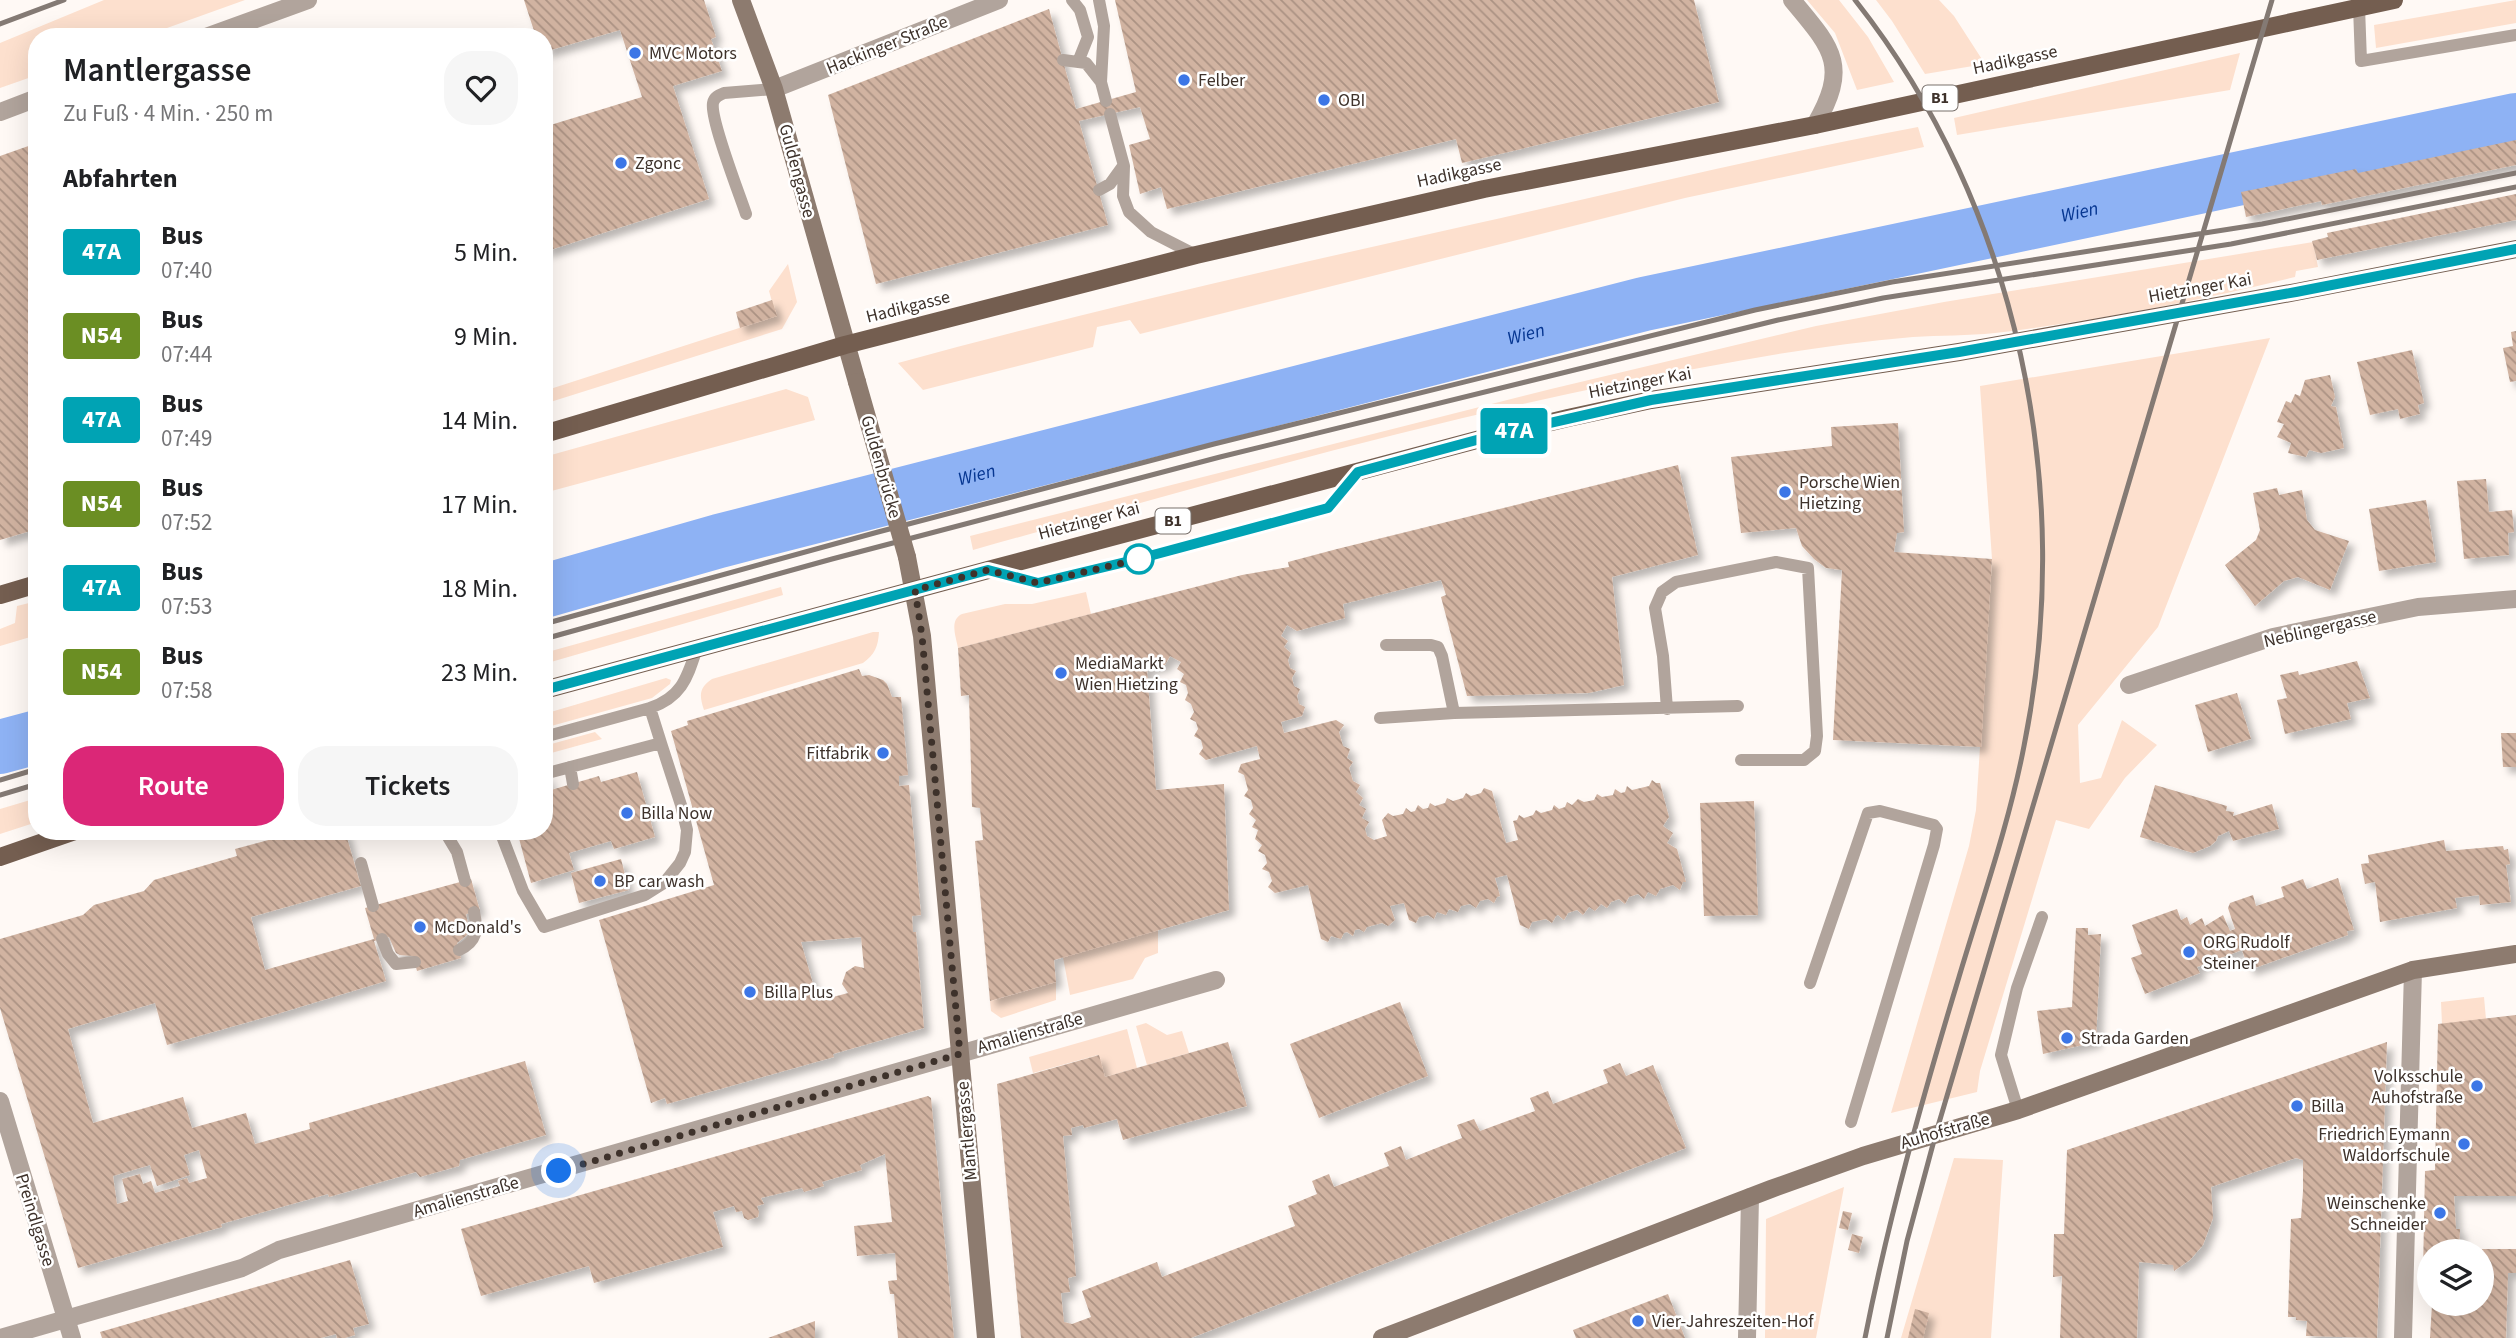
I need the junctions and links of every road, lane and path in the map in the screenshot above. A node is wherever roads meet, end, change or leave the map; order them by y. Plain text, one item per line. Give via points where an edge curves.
1 (308, 0) edge
2 (741, 0) edge
3 (999, 0) edge
4 (1072, 0) edge
5 (1099, 0) edge
6 (1792, 0) edge
7 (2395, 0) edge
8 (2362, 4) edge
9 (231, 28) edge
10 (2516, 35) edge
11 (1063, 60) dead end
12 (1078, 62) junction
13 (1101, 82) junction
14 (774, 89) junction
15 (28, 101) edge
16 (0, 112) edge
17 (1815, 125) junction
18 (1124, 166) junction
19 (1099, 190) dead end
20 (746, 214) dead end
21 (2516, 249) edge
22 (1196, 255) junction
23 (845, 345) junction
24 (553, 431) edge
25 (1358, 472) junction
26 (988, 570) junction
27 (28, 587) edge
28 (915, 590) junction
29 (0, 595) edge
30 (2516, 599) edge
31 (1386, 645) dead end
32 (697, 648) junction
33 (2129, 685) dead end
34 (553, 688) edge
35 (1738, 706) dead end
36 (650, 708) junction
37 (1667, 709) junction
38 (1454, 713) junction
39 (1380, 718) dead end
40 (553, 735) edge
41 (661, 743) junction
42 (1741, 760) dead end
43 (570, 767) junction
44 (553, 772) edge
45 (573, 784) dead end
46 (48, 840) edge
47 (450, 840) edge
48 (503, 840) edge
49 (0, 856) edge
50 (361, 863) dead end
51 (465, 881) dead end
52 (373, 906) dead end
53 (474, 912) dead end
54 (2042, 917) dead end
55 (382, 939) dead end
56 (459, 950) dead end
57 (2516, 954) edge
58 (415, 962) dead end
59 (2413, 970) junction
60 (1216, 980) dead end
61 (1810, 983) dead end
62 (960, 1054) junction
63 (1, 1105) edge
64 (2018, 1110) junction
65 (1851, 1122) dead end
66 (1750, 1197) junction
67 (65, 1320) junction
68 (0, 1338) edge
69 (72, 1338) edge
70 (986, 1338) edge
71 (1382, 1338) edge
72 (1747, 1338) edge
73 (2403, 1338) edge

1 - 9 street
2 - 14 street, Guldengasse
3 - 14 street, Hackinger Straße
4 - 12 lane via 1080,9 1088,37
5 - 13 lane via 1104,26
6 - 17 street via 1824,38 1835,67 1828,103
7 - 8 main road, Hadikgasse / B1
8 - 10 lane via 2361,61
8 - 17 main road, Hadikgasse / B1
11 - 12 lane
12 - 13 lane via 1086,63
13 - 18 lane
14 - 20 lane via 724,93 713,102 716,125
14 - 23 street, Guldengasse
15 - 16 street
17 - 22 main road, Hadikgasse / B1 via 1484,188
18 - 19 lane
18 - 22 lane via 1123,196 1129,212 1151,232
21 - 25 main road, Hietzinger Kai / B1 via 1972,349 1651,400
22 - 23 main road, Hadikgasse / B1
23 - 24 main road, Hadikgasse / B1
23 - 28 street, Guldenbrücke, bridge
25 - 26 main road, Hietzinger Kai / B1
25 - 26 lane via 1328,508 1178,549 1038,583
26 - 28 main road, Hietzinger Kai / B1
27 - 29 main road
28 - 32 main road, Hietzinger Kai / B1
28 - 62 street, Mantlergasse
30 - 33 street, Neblingergasse via 2418,607 2273,637
31 - 38 lane via 1438,647
32 - 34 main road, Hietzinger Kai / B1
32 - 36 lane via 680,689 670,700
35 - 37 lane
36 - 40 lane
36 - 41 lane
37 - 38 lane
37 - 42 lane via 1655,608 1662,592 1676,582 1765,563 1808,568 1815,751 1804,760
38 - 39 lane
41 - 43 lane
41 - 48 lane via 681,804 687,840 673,874 655,890 544,927 523,891
43 - 44 lane
43 - 45 lane
46 - 49 main road
47 - 51 lane
50 - 52 lane
53 - 56 lane via 475,936
54 - 64 lane via 2017,988 2001,1055
55 - 58 lane via 396,964
57 - 59 street, Auhofstraße
59 - 64 street, Auhofstraße
59 - 73 street
60 - 62 street, Amalienstraße
61 - 65 lane via 1868,813 1880,811 1934,825 1934,845
62 - 67 street, Amalienstraße via 279,1250 242,1268
62 - 70 street, Mantlergasse
63 - 67 street, Preindlgasse
64 - 66 street, Auhofstraße via 1863,1156
66 - 71 street, Auhofstraße
66 - 72 street
67 - 68 street, Amalienstraße
67 - 69 street, Preindlgasse

